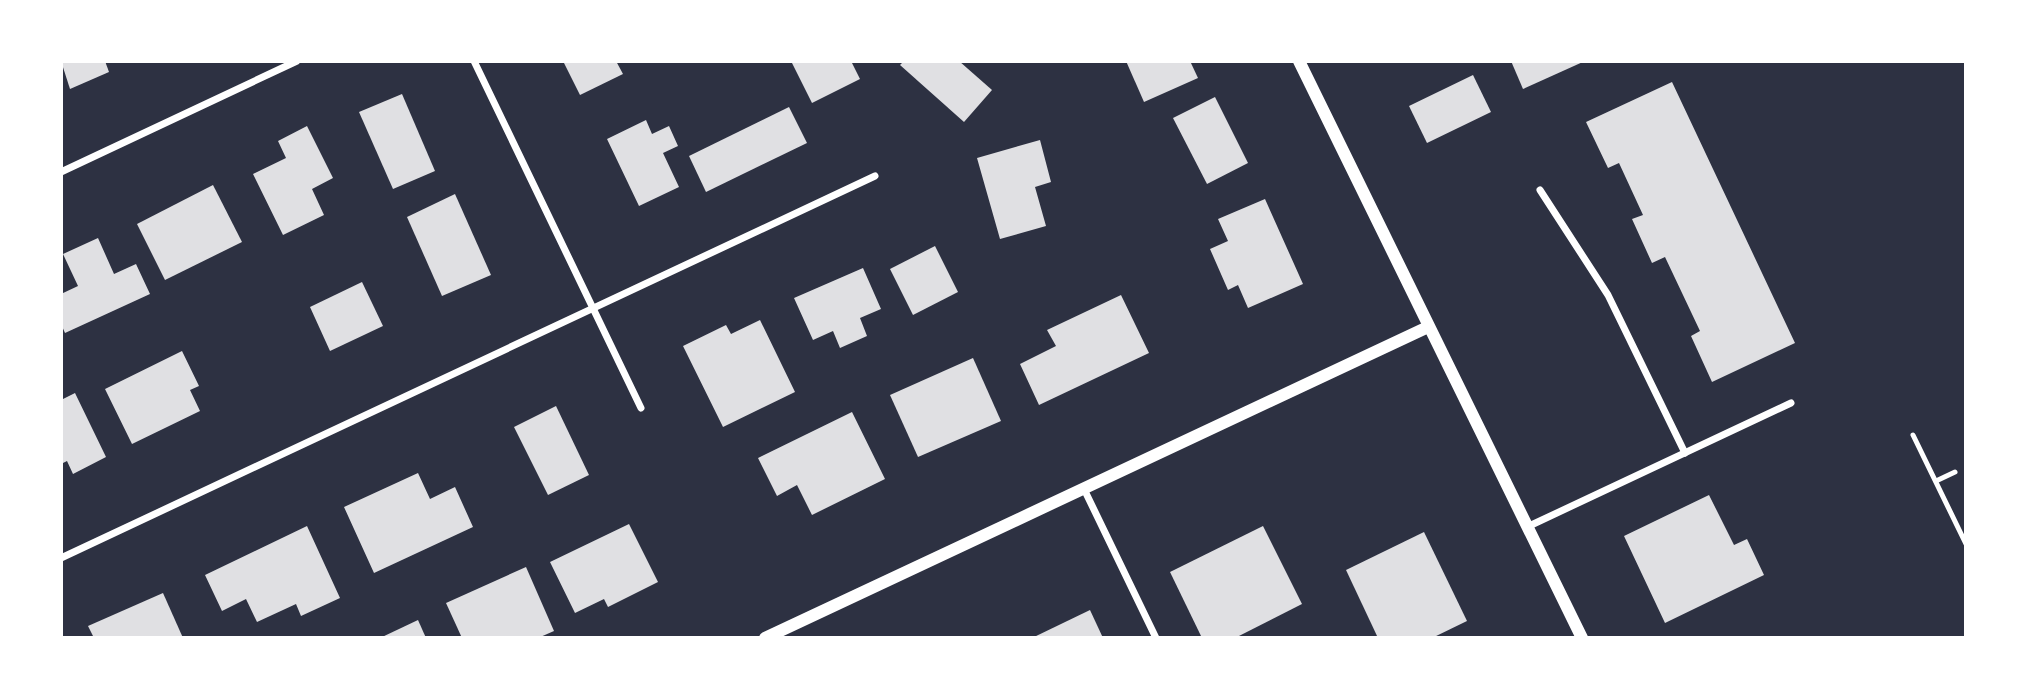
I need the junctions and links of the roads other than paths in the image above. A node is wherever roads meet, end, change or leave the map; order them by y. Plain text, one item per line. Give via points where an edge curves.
1 (297, 61) edge
2 (474, 61) edge
3 (1299, 61) edge
4 (61, 172) edge
5 (874, 176) dead end
6 (1540, 190) dead end
7 (593, 307) junction
8 (1427, 327) junction
9 (1791, 403) dead end
10 (641, 408) dead end
11 (1913, 435) dead end
12 (1685, 453) junction
13 (1955, 472) dead end
14 (1936, 481) junction
15 (1084, 489) junction
16 (1527, 527) junction
17 (1966, 544) edge
18 (61, 558) edge
19 (765, 638) edge
20 (1156, 638) edge
21 (1582, 638) edge

1 - 4 street
2 - 7 street
3 - 8 street
5 - 7 street
6 - 12 street via 1608,295
7 - 10 street
7 - 18 street
8 - 15 street
8 - 16 street
9 - 12 street
11 - 14 lane
12 - 16 street
13 - 14 lane
14 - 17 lane
15 - 19 street
15 - 20 street
16 - 21 street

